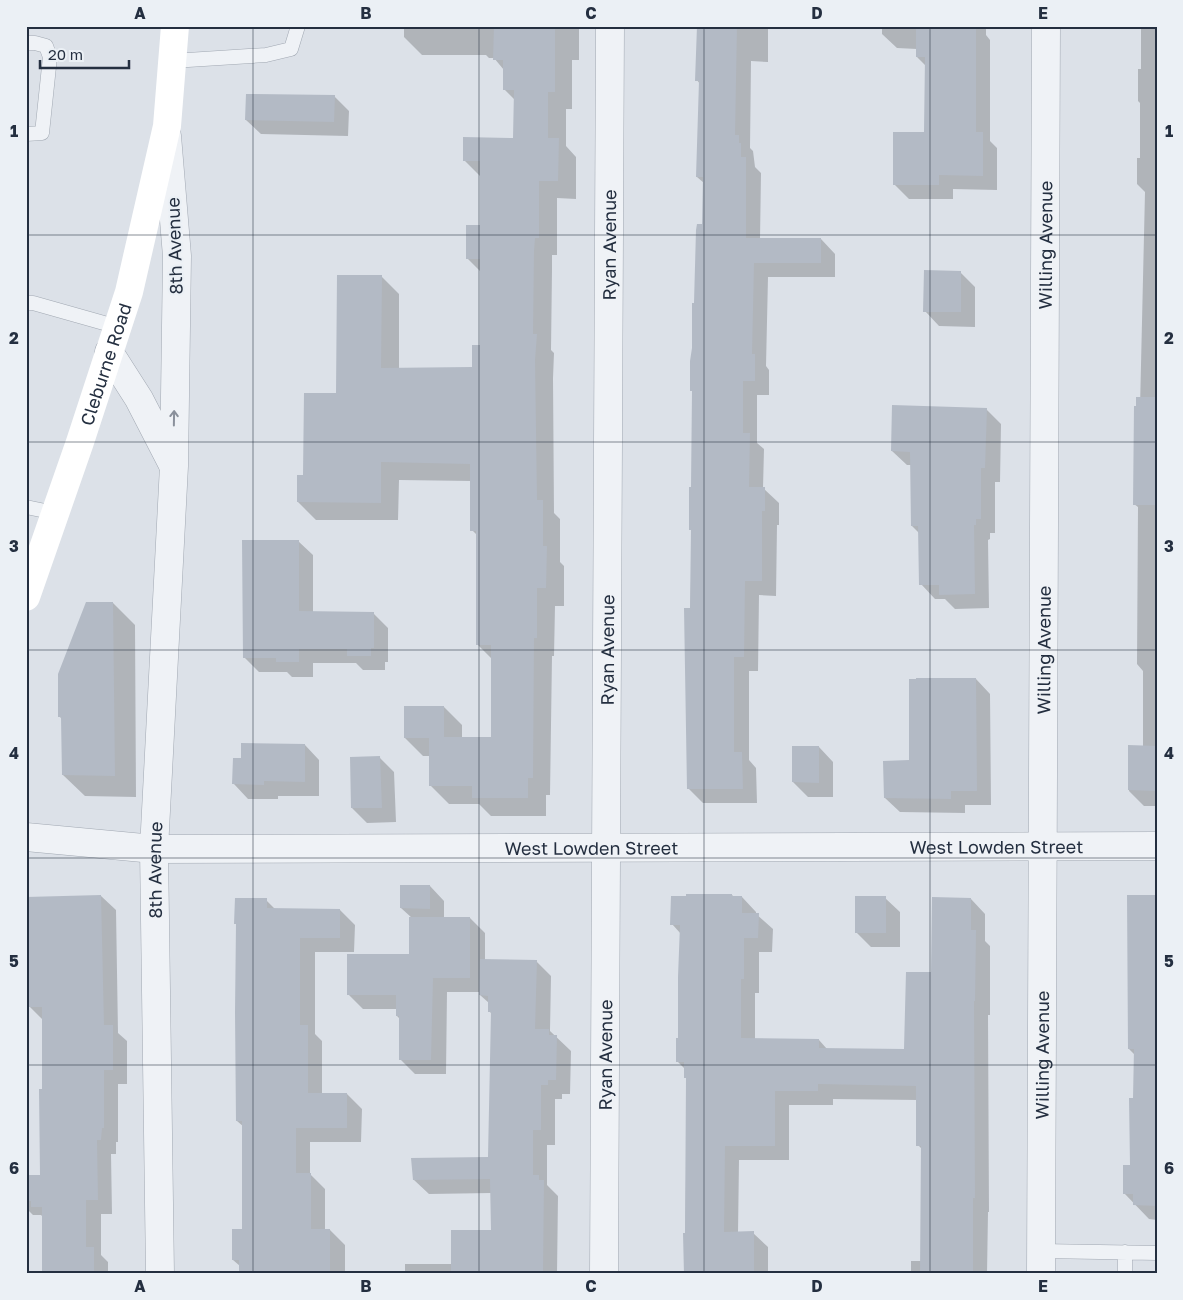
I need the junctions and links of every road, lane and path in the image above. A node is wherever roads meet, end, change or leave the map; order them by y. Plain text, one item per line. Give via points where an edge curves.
1 (175, 26) edge
2 (298, 26) edge
3 (610, 26) edge
4 (1046, 26) edge
5 (26, 43) edge
6 (172, 61) junction
7 (167, 126) junction
8 (26, 134) edge
9 (26, 303) edge
10 (113, 339) junction
11 (174, 466) junction
12 (26, 507) edge
13 (55, 512) junction
14 (26, 597) edge
15 (26, 837) edge
16 (1157, 846) edge
17 (1042, 847) junction
18 (606, 848) junction
19 (154, 849) junction
20 (1125, 1252) junction
21 (1157, 1253) edge
22 (1041, 1263) edge
23 (160, 1274) edge
24 (604, 1274) edge
25 (1125, 1274) edge

1 - 6 main road, 8th Avenue
2 - 6 lane via 291,49 266,55
3 - 18 street, Ryan Avenue
4 - 17 street, Willing Avenue
5 - 8 lane via 46,46 50,57 42,134
6 - 7 main road, 8th Avenue
7 - 10 main road, Cleburne Road via 129,292
11 -> 7 street, 8th Avenue via 177,256
9 - 10 lane via 33,303
10 - 11 street via 139,400
10 - 13 main road, Cleburne Road
11 - 19 street, 8th Avenue
12 - 13 lane
13 - 14 main road, Cleburne Road
15 - 19 street, West Lowden Street
16 - 17 street, West Lowden Street
17 - 18 street, West Lowden Street
17 - 22 street, Willing Avenue
18 - 19 street, West Lowden Street
18 - 24 street, Ryan Avenue
19 - 23 street, 8th Avenue
20 - 21 lane
20 - 22 lane
20 - 25 lane

